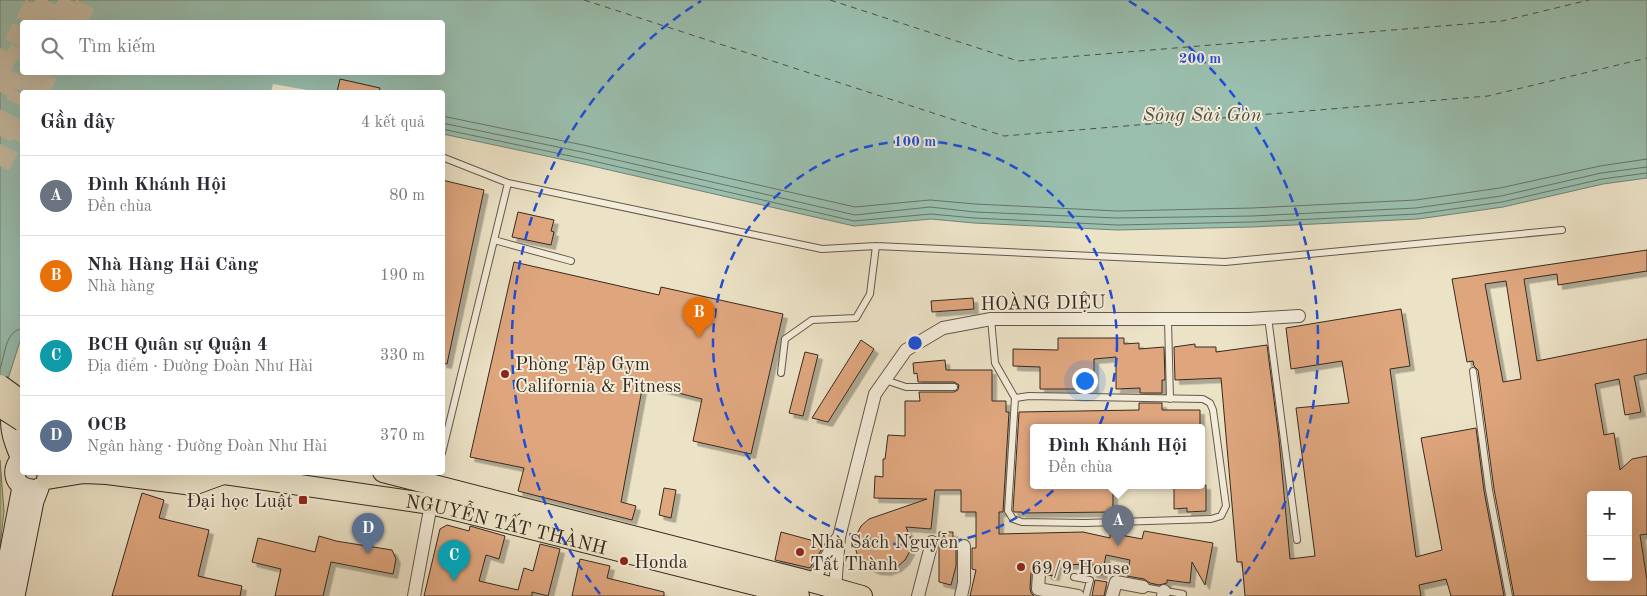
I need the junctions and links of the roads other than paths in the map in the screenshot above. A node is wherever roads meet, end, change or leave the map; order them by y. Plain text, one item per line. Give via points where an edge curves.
1 (445, 158) edge
2 (508, 184) junction
3 (1562, 230) dead end
4 (494, 240) junction
5 (876, 246) junction
6 (571, 261) dead end
7 (1299, 316) dead end
8 (1268, 317) junction
9 (991, 319) junction
10 (1168, 320) junction
11 (1473, 371) dead end
12 (781, 373) dead end
13 (885, 380) junction
14 (0, 385) edge
15 (954, 387) dead end
16 (20, 398) edge
17 (1015, 398) junction
18 (1170, 399) junction
19 (20, 400) edge
20 (0, 407) edge
21 (20, 420) edge
22 (445, 441) edge
23 (20, 455) edge
24 (20, 461) edge
25 (73, 475) edge
26 (115, 475) edge
27 (213, 475) edge
28 (248, 475) edge
29 (393, 475) edge
30 (39, 481) edge
31 (434, 487) edge
32 (839, 537) junction
33 (1297, 540) dead end
34 (932, 542) dead end
35 (964, 546) dead end
36 (1039, 574) dead end
37 (1074, 577) dead end
38 (1143, 587) joint
39 (806, 591) edge
40 (834, 593) edge
41 (1164, 594) edge
42 (1183, 594) dead end
43 (1, 596) edge
44 (16, 596) edge
45 (414, 596) edge
46 (862, 596) edge
47 (918, 596) edge
48 (961, 596) edge
49 (1078, 596) edge
50 (1086, 596) edge
51 (1112, 596) edge
52 (1509, 596) edge

1 - 2 lane
2 - 4 lane
2 - 5 lane via 822,249
3 - 5 lane via 1225,262
4 - 6 lane
4 - 22 lane
5 - 12 lane via 870,294 856,318 812,320 785,339
7 - 8 street, HOÀNG DIỆU
8 - 10 street, HOÀNG DIỆU
8 - 33 lane
9 - 10 street, HOÀNG DIỆU
9 - 13 street, HOÀNG DIỆU via 942,328 906,350
9 - 17 lane via 995,363
10 - 18 lane
11 - 52 lane via 1489,490
13 - 15 lane via 906,387
13 - 32 street, HOÀNG DIỆU via 875,394
14 - 16 main road, bridge
17 - 18 lane
17 - 18 lane via 1008,510 1013,519 1085,523 1221,516 1226,506 1210,403 1203,399
19 - 23 main road via 15,404 11,420 14,445
20 - 21 main road, bridge
24 - 30 main road via 14,469 18,484
25 - 30 main road
26 - 27 main road via 193,485
28 - 31 main road, NGUYỄN TẤT THÀNH
29 - 31 main road, NGUYỄN TẤT THÀNH
30 - 43 main road
30 - 44 main road
31 - 39 main road, NGUYỄN TẤT THÀNH
31 - 45 street
32 - 39 street, HOÀNG DIỆU
32 - 40 street, HOÀNG DIỆU
34 - 47 street
35 - 48 street
36 - 49 street via 1038,589
37 - 50 lane via 1090,580
38 - 41 lane
38 - 51 street via 1116,582
39 - 40 main road, NGUYỄN TẤT THÀNH
40 - 46 main road, NGUYỄN TẤT THÀNH
41 - 42 lane

